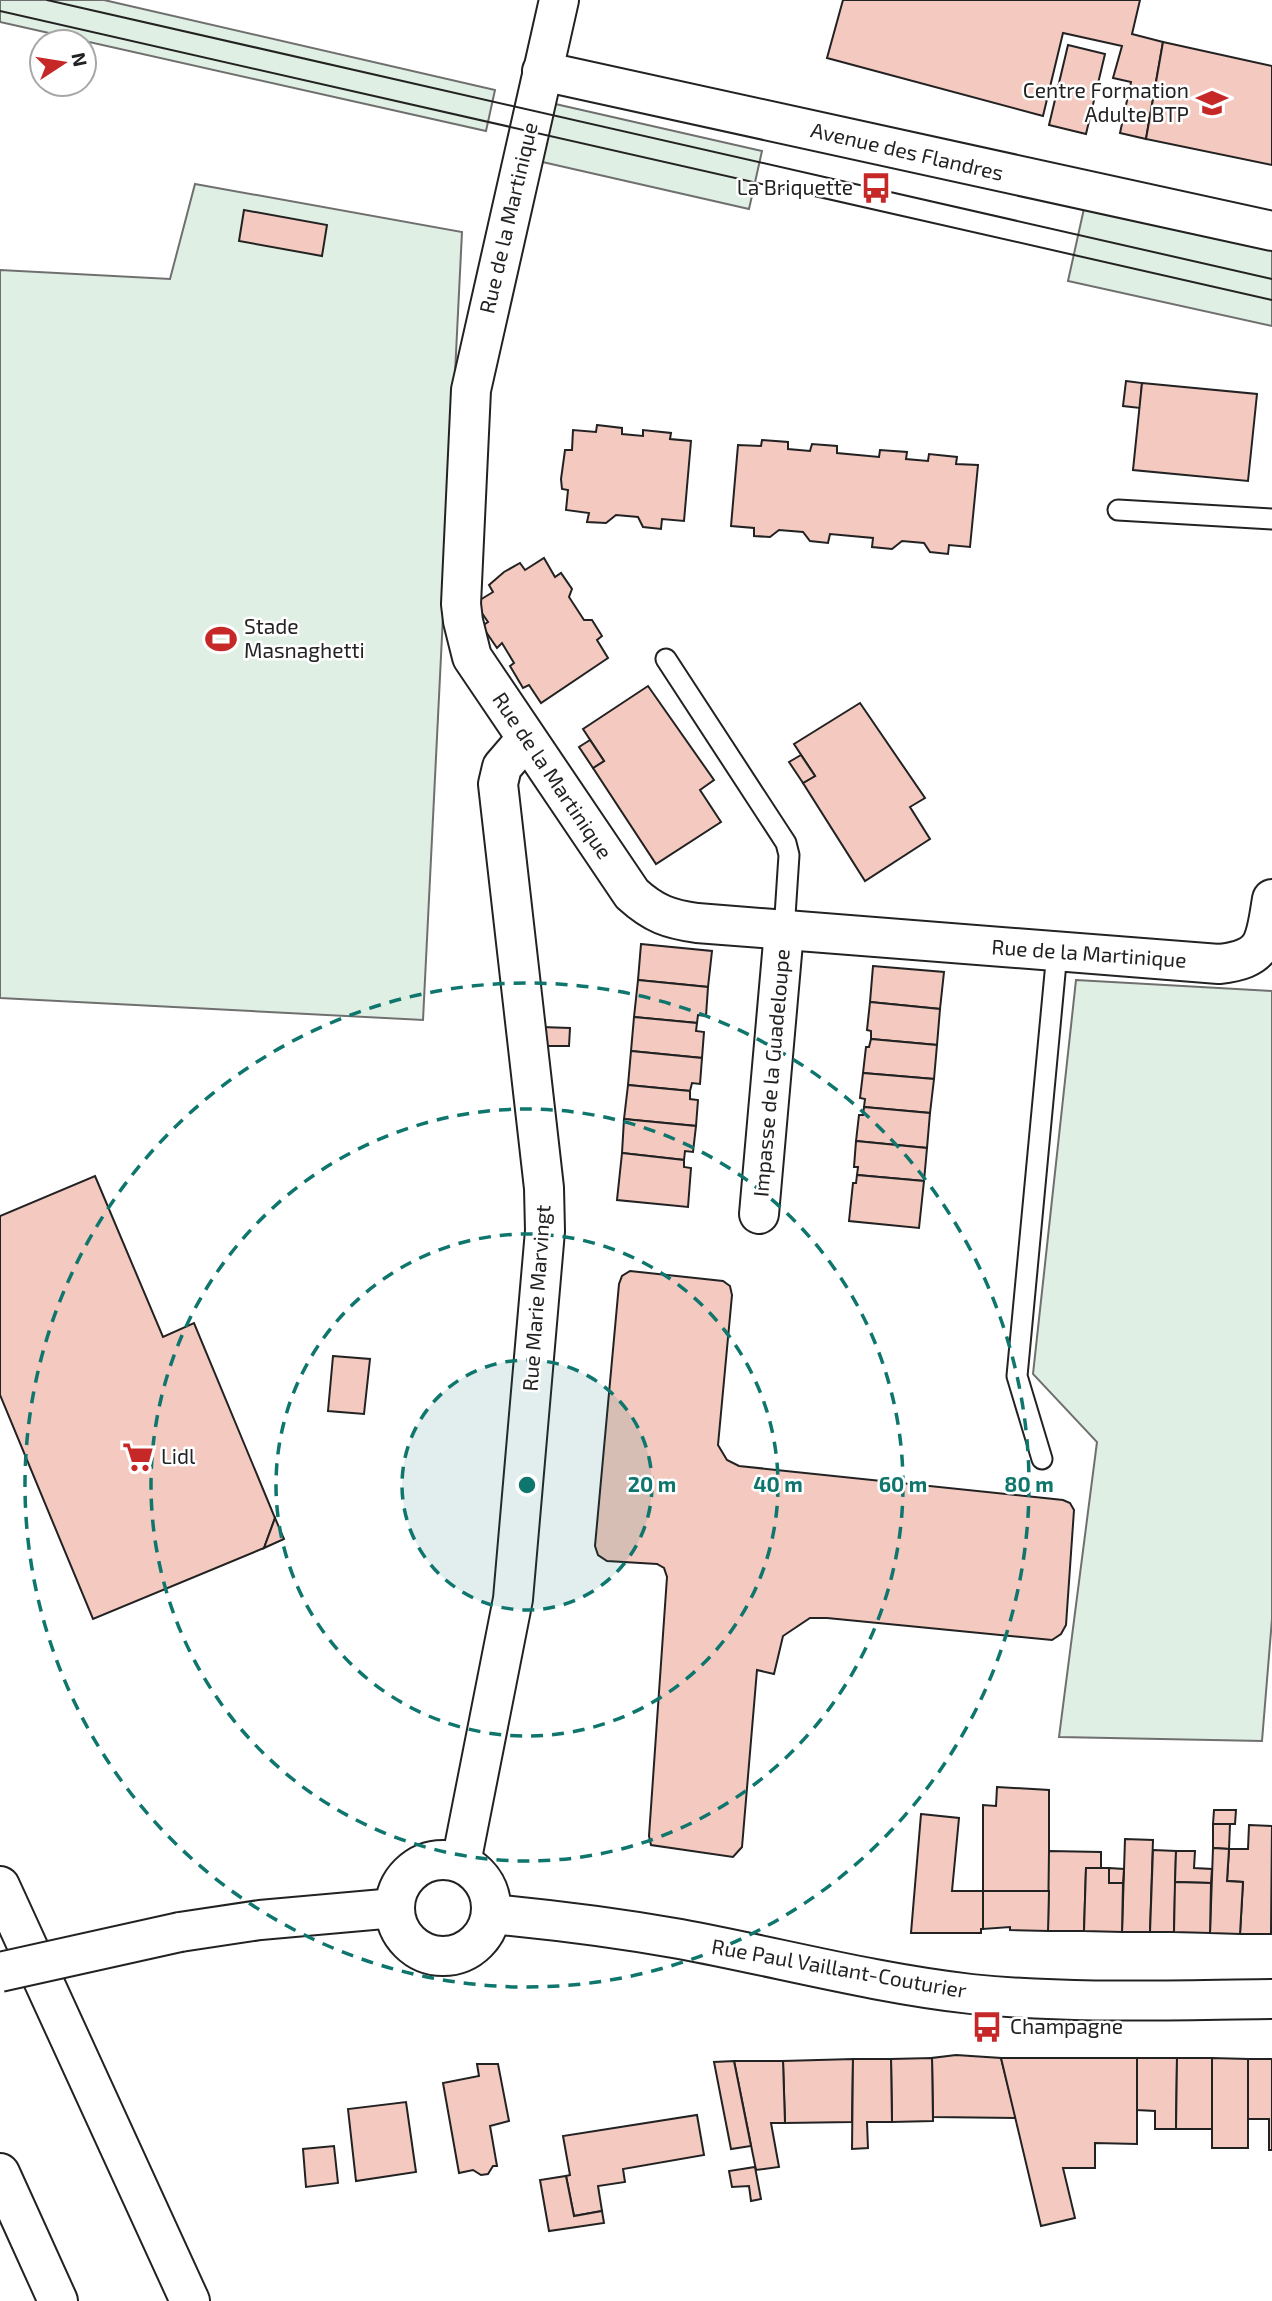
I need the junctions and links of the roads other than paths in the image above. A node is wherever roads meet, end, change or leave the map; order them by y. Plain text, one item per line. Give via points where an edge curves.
1 (559, 0) edge
2 (542, 71) junction
3 (1272, 231) edge
4 (1118, 510) dead end
5 (1272, 519) edge
6 (666, 659) dead end
7 (526, 739) junction
8 (1272, 899) edge
9 (784, 931) junction
10 (1057, 952) junction
11 (759, 1214) dead end
12 (1042, 1459) dead end
13 (461, 1863) junction
14 (0, 1886) edge
15 (395, 1908) junction
16 (492, 1913) junction
17 (0, 1972) edge
18 (1272, 1999) edge
19 (0, 2173) edge
20 (58, 2301) edge
21 (190, 2301) edge

1 - 2 main road, Rue de la Martinique
2 - 3 main road, Avenue des Flandres
2 - 7 main road, Rue de la Martinique via 471,390 461,604 472,657
4 - 5 lane
6 - 9 lane via 786,843
7 - 9 main road, Rue de la Martinique via 632,894 645,906 676,920
7 - 13 main road, Rue Marie Marvingt via 502,767 498,784 542,1164 545,1231 513,1599
8 - 10 main road, Rue de la Martinique via 1262,944 1254,956 1238,962
9 - 10 main road, Rue de la Martinique
9 - 11 main road, Impasse de la Guadeloupe
10 - 12 lane via 1017,1376
13 - 15 main road via 433,1860 416,1868 403,1881
13 - 16 main road via 482,1879
14 - 21 main road
15 - 16 main road via 399,1927 410,1943 426,1953 445,1956 464,1952 479,1940
15 - 17 main road, bridge via 180,1932
16 - 18 main road, Rue Paul Vaillant-Couturier via 680,1939 973,1994 1086,2000
19 - 20 main road

